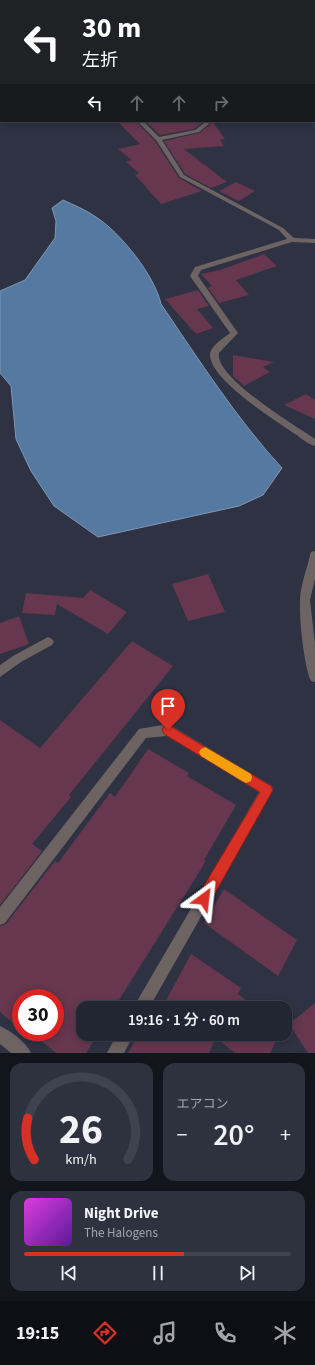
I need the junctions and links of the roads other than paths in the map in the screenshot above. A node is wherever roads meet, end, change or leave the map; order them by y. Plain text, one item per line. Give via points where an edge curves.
1 (141, 122) edge
2 (206, 122) edge
3 (158, 139) junction
4 (292, 240) junction
5 (315, 240) edge
6 (315, 443) edge
7 (315, 555) edge
8 (48, 642) dead end
9 (0, 672) edge
10 (315, 676) edge
11 (0, 918) edge
12 (145, 1001) edge
13 (0, 1034) edge
14 (122, 1041) edge
15 (23, 1053) edge
16 (114, 1053) edge

1 - 3 street
2 - 3 street via 197,131
3 - 4 street via 182,176 281,229
4 - 5 street
4 - 6 street via 198,270 194,276 234,334 217,349 214,356 219,369 232,384
7 - 10 street via 306,600 311,660
8 - 9 street via 17,659
11 - 12 street via 143,733 168,730 267,790
13 - 15 street
14 - 16 street

